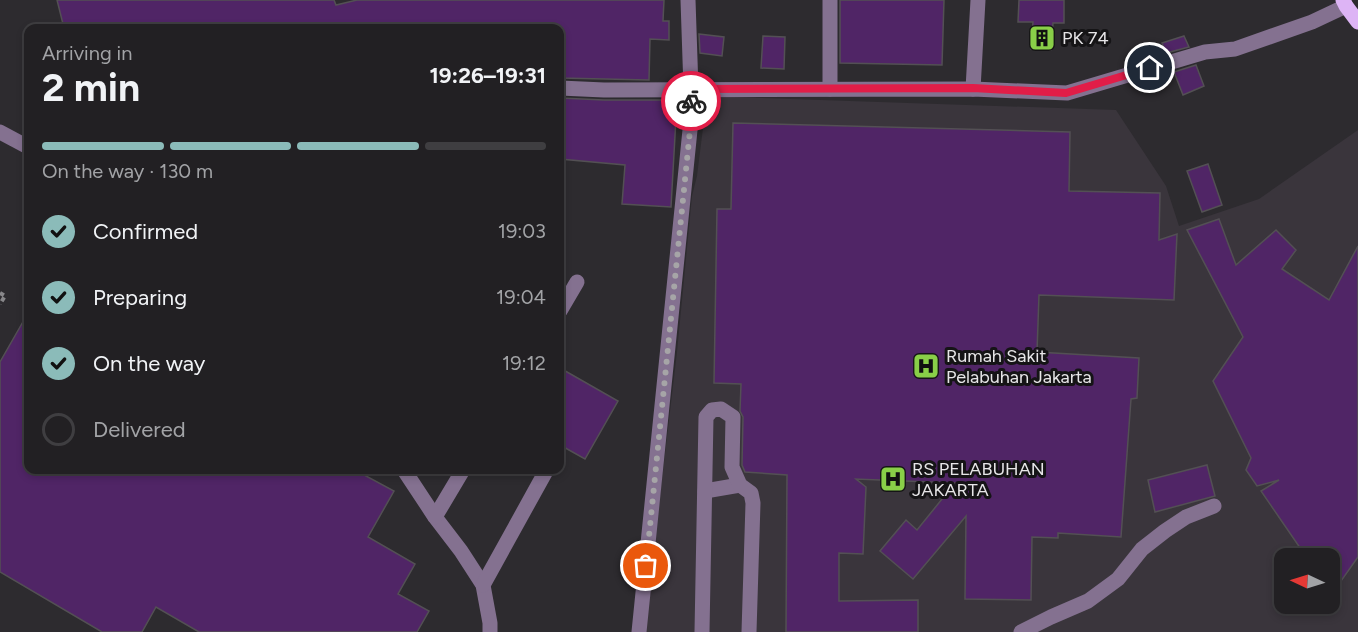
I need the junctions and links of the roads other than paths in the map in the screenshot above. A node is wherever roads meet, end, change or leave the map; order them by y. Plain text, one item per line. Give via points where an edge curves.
1 (688, 0) edge
2 (830, 0) edge
3 (978, 0) edge
4 (1345, 3) edge
5 (1358, 22) edge
6 (564, 88) edge
7 (973, 88) junction
8 (691, 89) junction
9 (830, 89) junction
10 (0, 132) edge
11 (24, 145) edge
12 (577, 282) dead end
13 (564, 304) edge
14 (407, 474) edge
15 (456, 474) edge
16 (544, 474) edge
17 (740, 485) junction
18 (705, 491) junction
19 (1214, 506) dead end
20 (435, 517) junction
21 (483, 585) junction
22 (490, 632) edge
23 (639, 632) edge
24 (702, 632) edge
25 (749, 632) edge
26 (1021, 632) edge

1 - 8 street
2 - 9 street
3 - 7 street
4 - 5 main road
4 - 7 street via 1312,22 1235,48 1205,52 1066,93
6 - 8 street
7 - 9 street
8 - 9 street
8 - 23 street
10 - 11 street
12 - 13 street
14 - 20 street
15 - 20 street
16 - 21 street
17 - 18 street
17 - 18 street via 732,467 733,417 721,409 712,410 706,417
17 - 25 street via 751,493 753,503
18 - 24 street
19 - 26 street via 1165,531 1142,549 1118,579 1088,601
20 - 21 street
21 - 22 street

